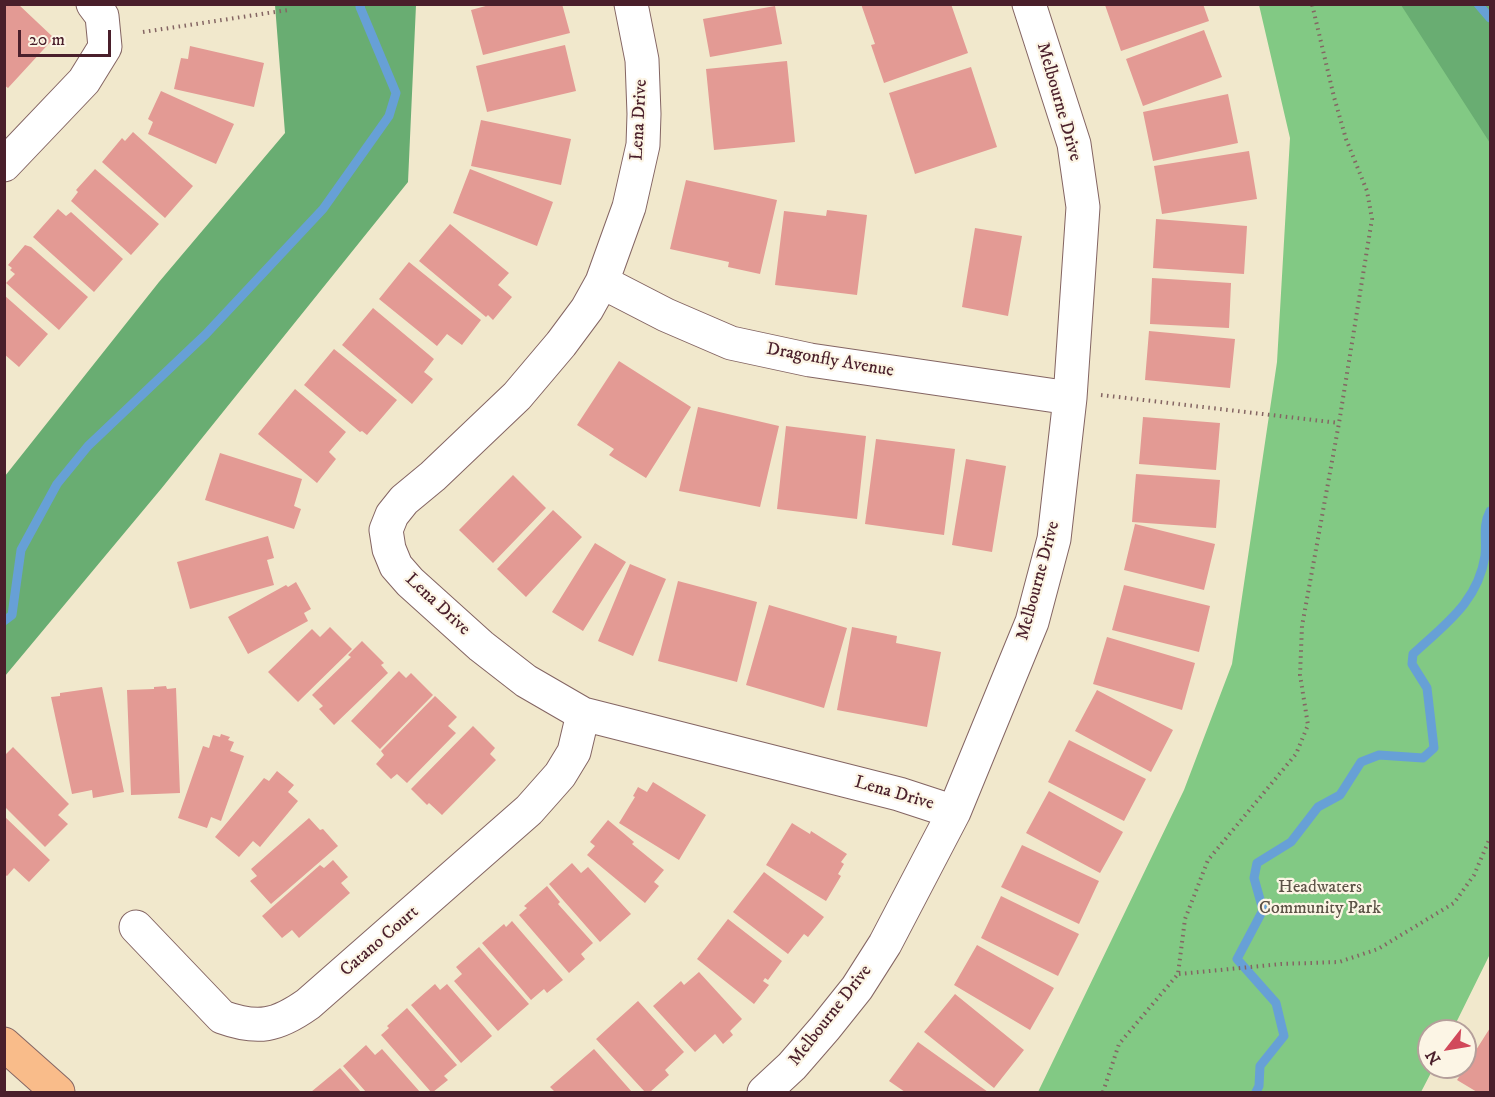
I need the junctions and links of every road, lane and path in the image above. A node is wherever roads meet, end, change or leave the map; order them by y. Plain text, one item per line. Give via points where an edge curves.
1 (93, 4) edge
2 (632, 4) edge
3 (1029, 4) edge
4 (1312, 4) edge
5 (288, 10) dead end
6 (143, 32) dead end
7 (4, 165) edge
8 (602, 282) junction
9 (1081, 396) junction
10 (1339, 423) junction
11 (584, 714) junction
12 (954, 812) junction
13 (1491, 838) edge
14 (136, 927) dead end
15 (1178, 974) junction
16 (4, 1044) edge
17 (58, 1092) edge
18 (764, 1092) edge
19 (1102, 1092) edge

1 - 7 street via 102,16 105,47 84,81
2 - 8 street, Lena Drive via 642,60 643,145 629,207
3 - 9 street, Melbourne Drive via 1074,144 1083,207
4 - 10 path via 1334,97 1372,219
5 - 6 path
8 - 9 street, Dragonfly Avenue via 731,342 810,360 1016,392
8 - 11 street, Lena Drive via 561,344 517,396 404,500 386,530 396,566 410,582 526,681
9 - 10 path
9 - 12 street, Melbourne Drive via 1054,539 1032,622
10 - 15 path via 1302,626 1300,675 1308,725 1296,754 1208,860 1185,919
11 - 12 street, Lena Drive via 899,794
11 - 14 street, Catano Court via 574,752 560,775 529,810 292,1016 258,1025 222,1017
12 - 18 street, Melbourne Drive via 885,944 857,988 792,1066
13 - 15 path via 1474,875 1454,903 1378,949 1339,962
15 - 19 path via 1119,1044
16 - 17 main road

